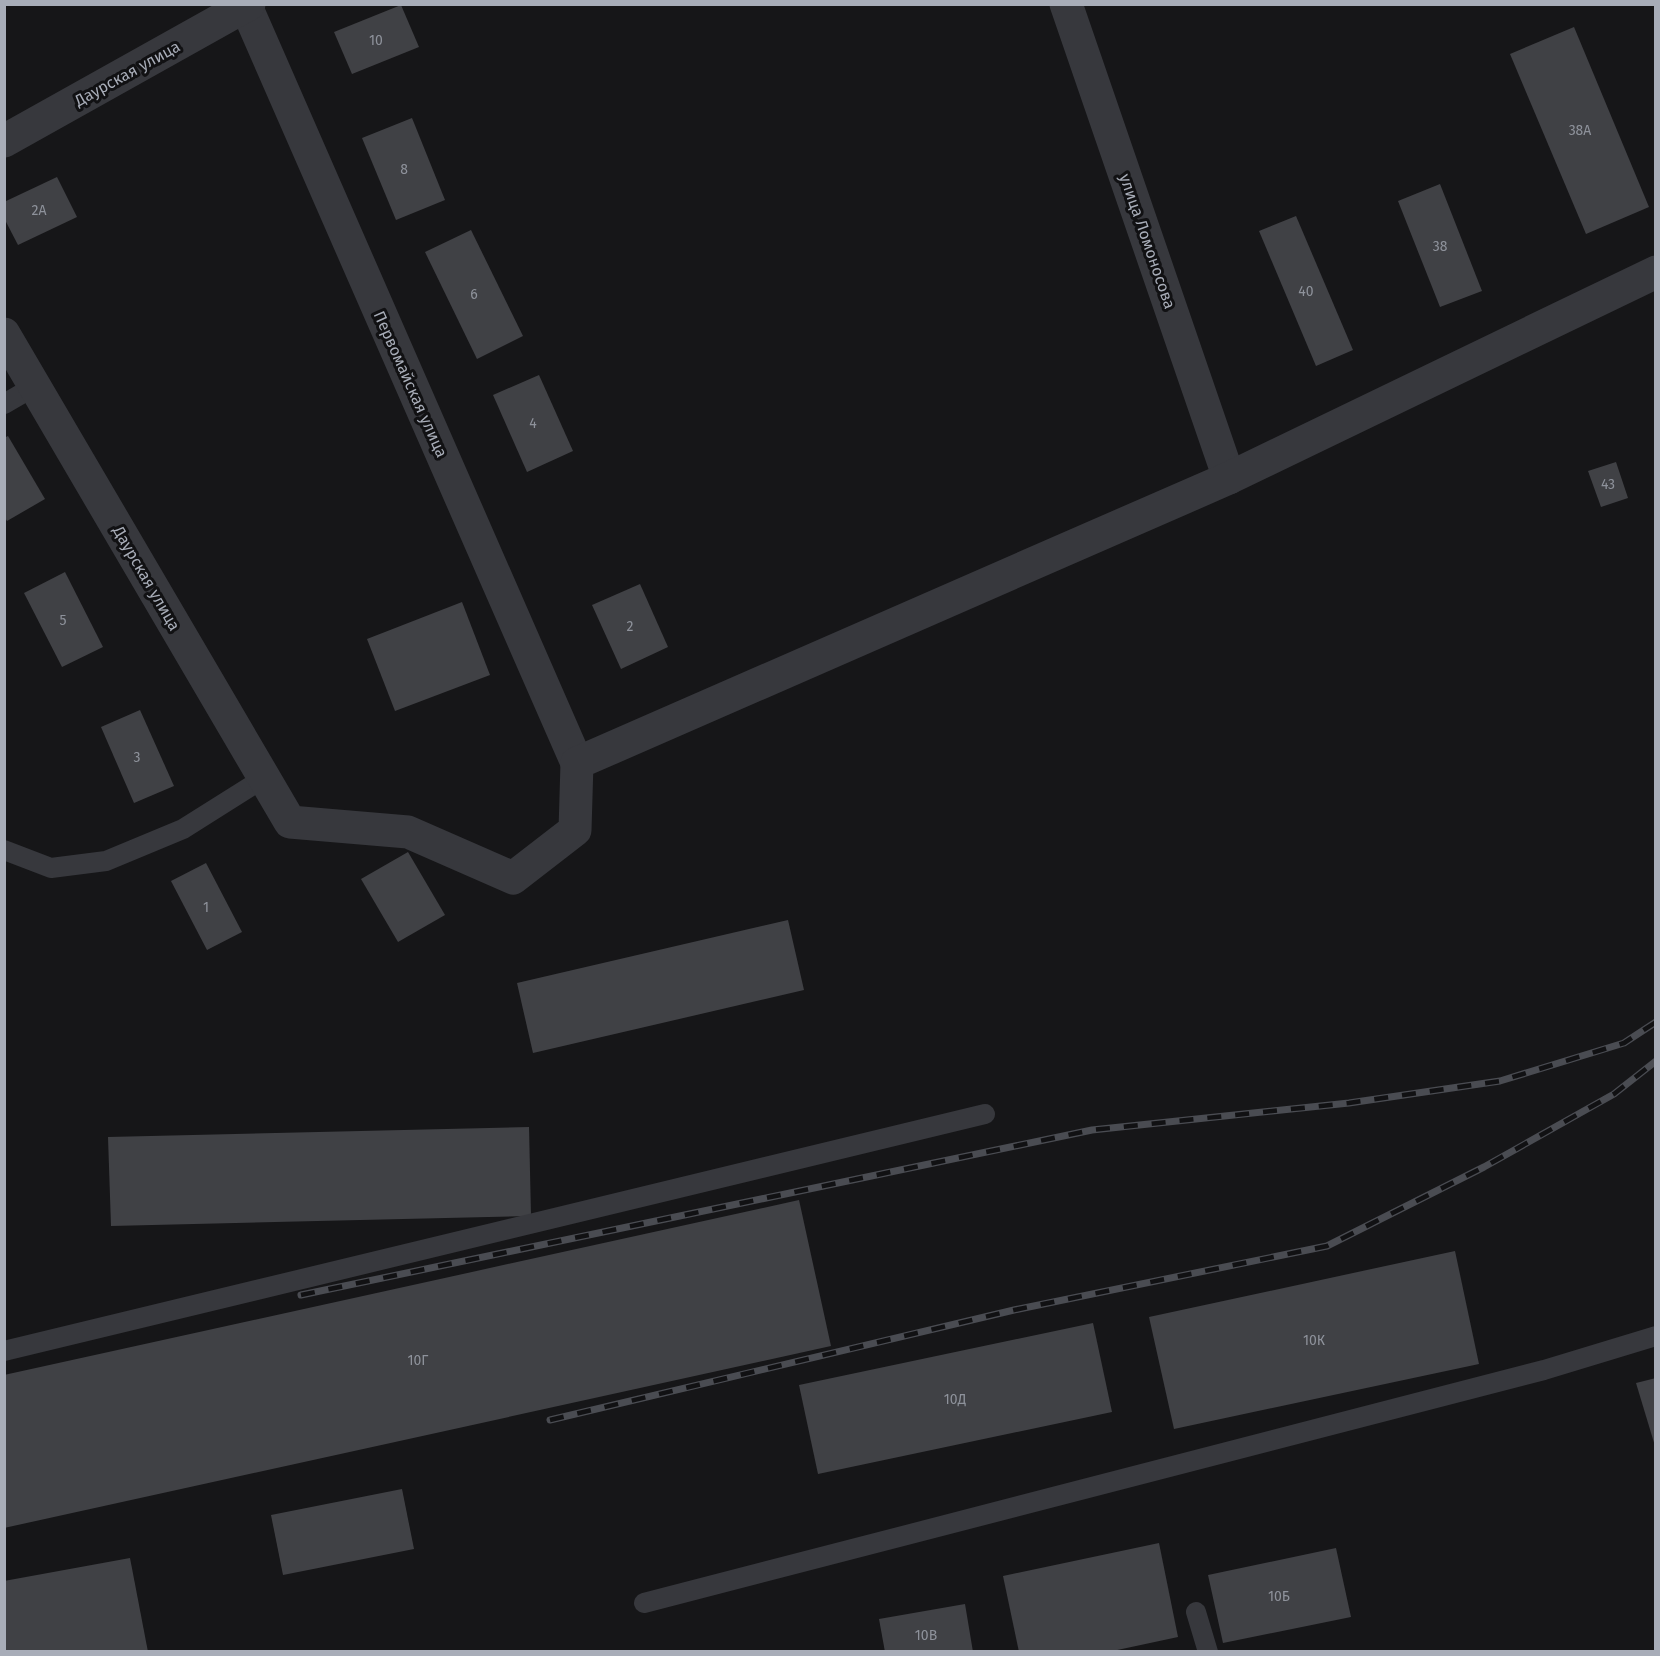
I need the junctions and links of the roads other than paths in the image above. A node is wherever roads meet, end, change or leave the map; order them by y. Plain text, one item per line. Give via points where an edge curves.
1 (1066, 4) edge
2 (247, 5) edge
3 (4, 141) edge
4 (1656, 272) edge
5 (4, 334) edge
6 (35, 386) junction
7 (4, 404) edge
8 (1229, 478) junction
9 (577, 763) junction
10 (264, 778) junction
11 (4, 850) edge
12 (985, 1114) dead end
13 (1656, 1336) edge
14 (4, 1351) edge
15 (644, 1603) dead end
16 (1196, 1612) dead end
17 (1208, 1652) edge

1 - 8 street, улица Ломоносова
2 - 3 street, Даурская улица
2 - 9 street, Первомайская улица
4 - 8 street
5 - 6 street, Даурская улица
6 - 7 lane
6 - 10 street, Даурская улица
8 - 9 street
9 - 10 street, Даурская улица via 575,830 513,878 408,832 290,822
10 - 11 lane via 183,829 106,861 51,868
12 - 14 lane
13 - 15 lane via 1544,1370
16 - 17 lane

